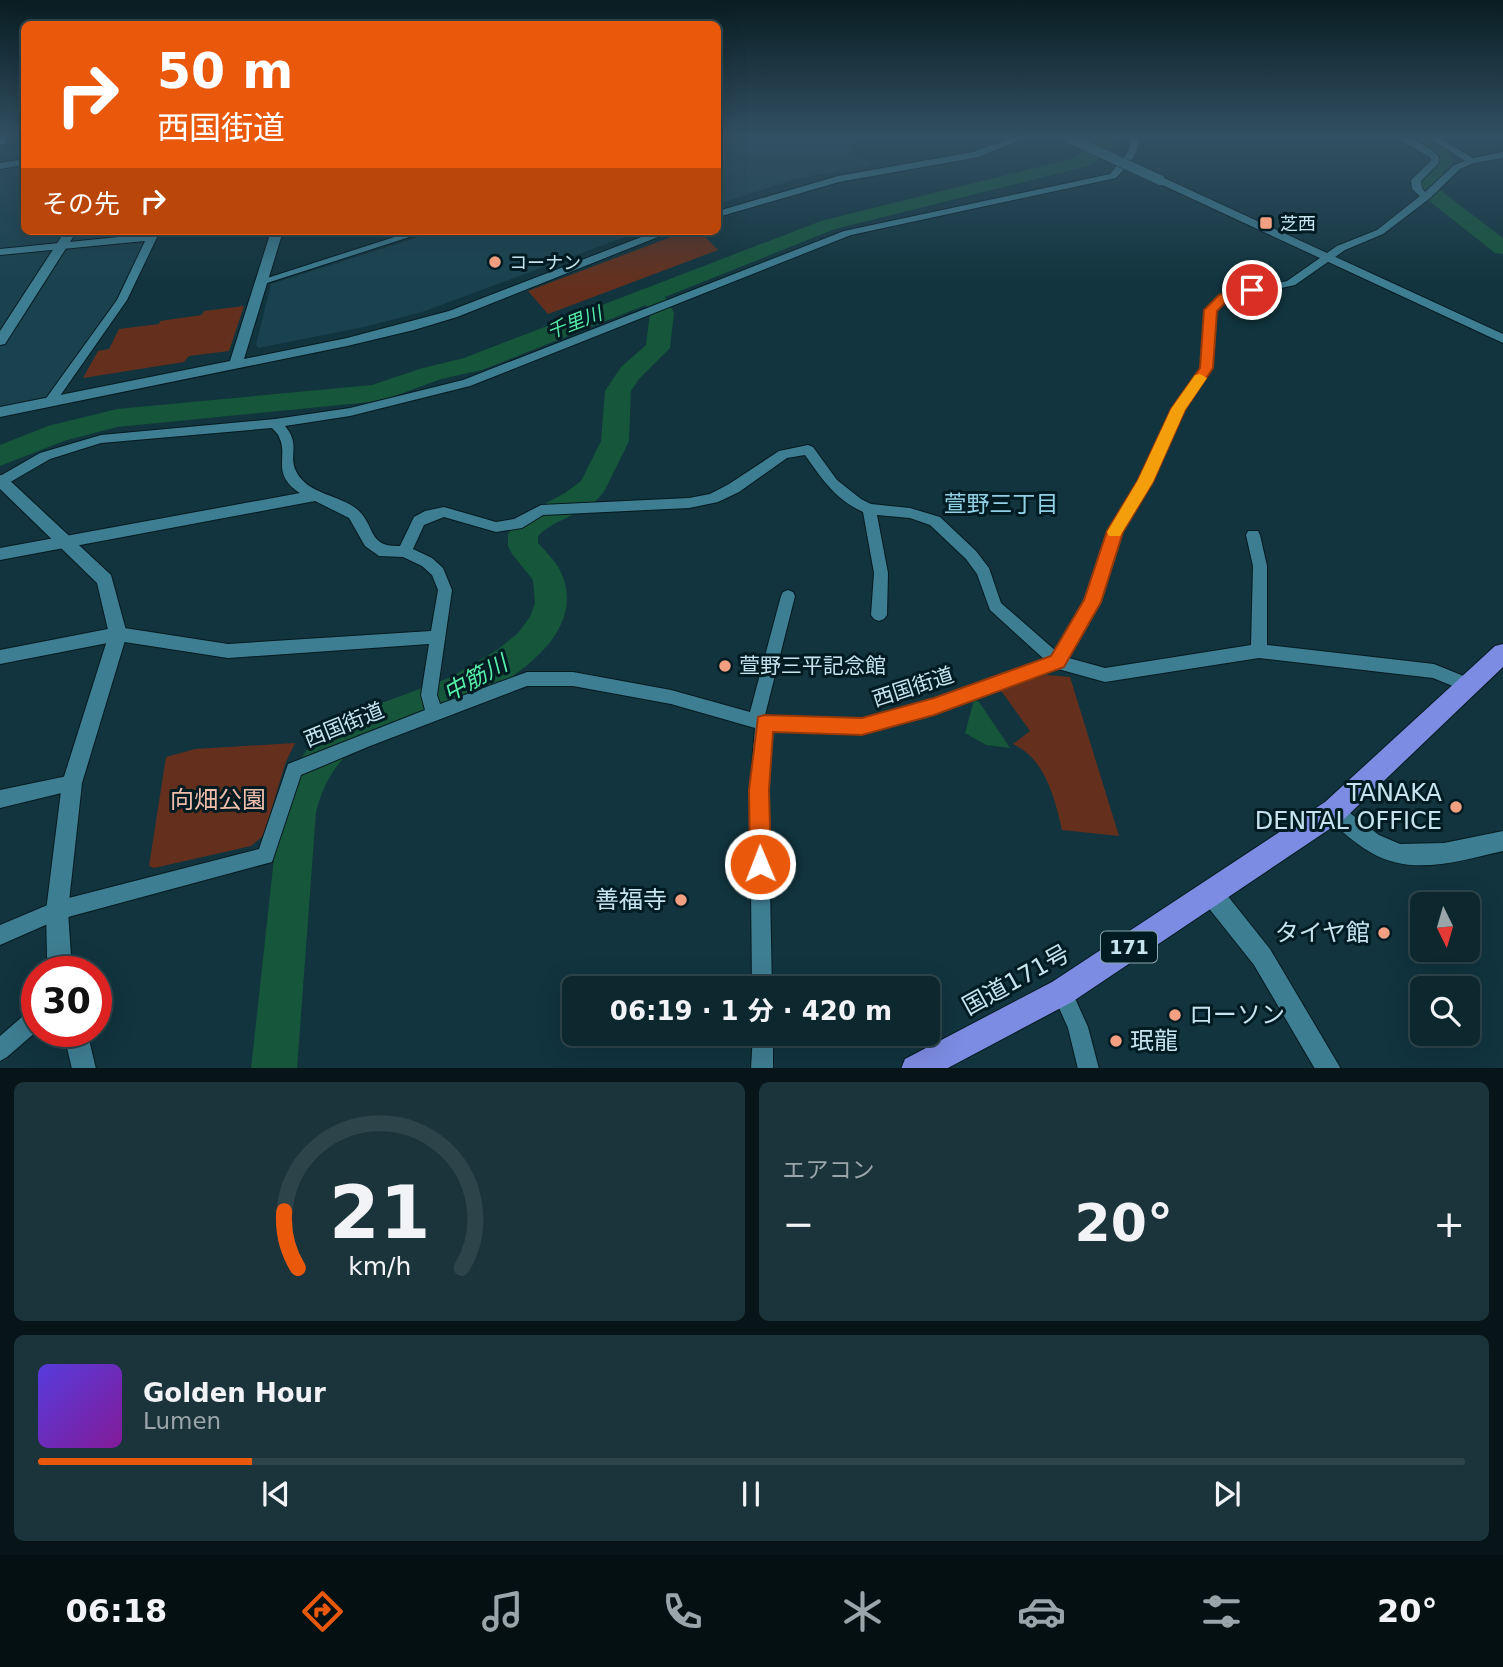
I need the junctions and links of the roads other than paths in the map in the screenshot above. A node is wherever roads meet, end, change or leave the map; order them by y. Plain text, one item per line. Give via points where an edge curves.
1 (818, 185) edge
2 (1072, 185) edge
3 (1170, 185) edge
4 (1417, 185) edge
5 (1438, 185) edge
6 (1426, 196) junction
7 (721, 213) edge
8 (69, 235) edge
9 (146, 235) edge
10 (153, 235) edge
11 (276, 235) edge
12 (410, 235) edge
13 (657, 235) edge
14 (62, 247) junction
15 (0, 252) edge
16 (1328, 258) junction
17 (263, 281) junction
18 (1503, 339) edge
19 (0, 341) edge
20 (236, 363) junction
21 (51, 401) junction
22 (0, 412) edge
23 (275, 423) junction
24 (1, 480) edge
25 (314, 496) junction
26 (869, 509) junction
27 (1253, 536) dead end
28 (67, 542) junction
29 (405, 551) junction
30 (0, 554) edge
31 (788, 596) dead end
32 (878, 615) dead end
33 (118, 634) junction
34 (437, 637) junction
35 (1259, 650) junction
36 (1503, 653) edge
37 (0, 657) edge
38 (1058, 662) junction
39 (1471, 686) junction
40 (432, 706) junction
41 (760, 722) junction
42 (72, 783) junction
43 (0, 799) edge
44 (1334, 811) junction
45 (1503, 841) edge
46 (1211, 893) junction
47 (57, 911) junction
48 (0, 935) edge
49 (58, 956) edge
50 (762, 976) edge
51 (1062, 992) junction
52 (21, 1031) edge
53 (763, 1046) edge
54 (79, 1047) edge
55 (0, 1049) edge
56 (84, 1068) edge
57 (762, 1068) edge
58 (917, 1068) edge
59 (1089, 1068) edge
60 (1328, 1068) edge

1 - 7 street
2 - 23 street via 848,233 467,383 351,412
3 - 16 street, bridge
4 - 6 street
5 - 6 street
6 - 16 street via 1380,232
8 - 14 street
9 - 14 street
10 - 21 street via 122,300
11 - 17 street
12 - 17 street
13 - 20 street via 410,327
14 - 15 street
14 - 19 street
16 - 18 street
16 - 38 street via 1291,283 1223,298 1210,310 1207,368 1178,409 1145,482 1115,531 1092,602
17 - 20 street
20 - 21 street
21 - 22 street
23 - 24 street via 101,439 45,456
23 - 25 street via 287,437 288,471 300,488
24 - 28 street
25 - 28 street
25 - 29 street via 354,514 370,541 384,552
26 - 29 street via 832,483 808,450 784,454 734,488 689,503 541,510 517,524 496,527 444,512 430,515 419,521
26 - 32 street via 881,573
26 - 38 street via 935,521 984,572 995,606
27 - 35 street via 1260,566
28 - 30 street
28 - 33 street via 105,580
29 - 34 street via 438,572 445,590
31 - 41 street
33 - 34 street via 228,651
33 - 37 street
33 - 42 street
34 - 40 street
35 - 38 street via 1105,675
35 - 39 street via 1434,671
36 - 39 highway, 国道171号 / 171
38 - 41 street, 西国街道 via 862,727
39 - 44 highway, 国道171号 / 171
40 - 41 street, 西国街道 via 527,679 572,679 671,697
40 - 47 street, 西国街道 via 294,770 266,856
41 - 50 street
42 - 43 street
42 - 47 street
44 - 45 street via 1371,842 1417,856
44 - 46 highway, 国道171号 / 171
46 - 51 highway, 国道171号 / 171
46 - 60 street via 1262,957
47 - 48 street
47 - 49 street
51 - 58 highway, 国道171号 / 171
51 - 59 street
52 - 55 street
53 - 57 street
54 - 56 street

